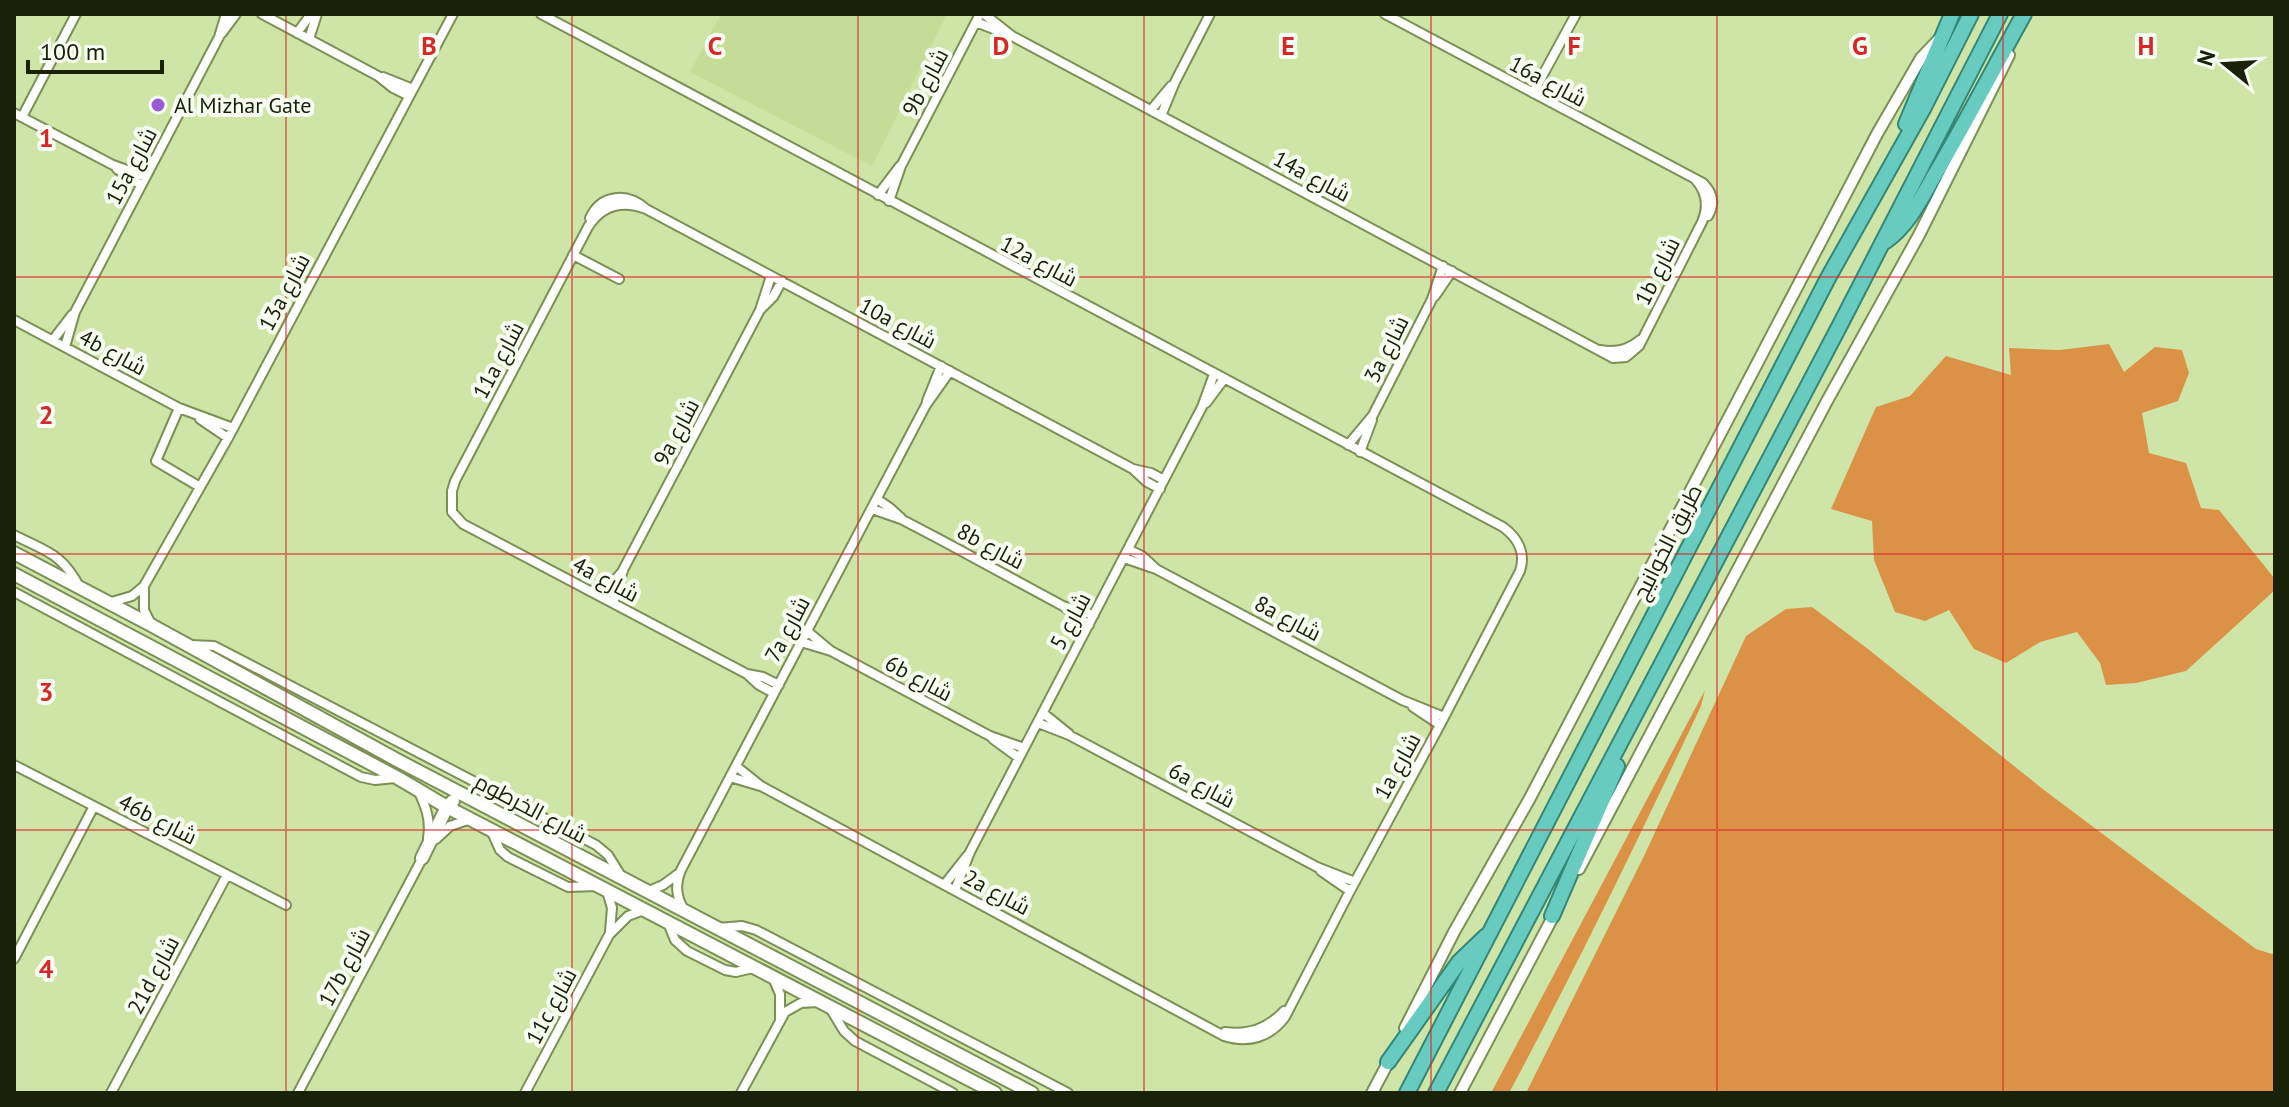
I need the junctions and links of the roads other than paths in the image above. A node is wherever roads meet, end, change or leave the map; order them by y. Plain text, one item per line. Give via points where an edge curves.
1 (76, 14) edge
2 (226, 14) edge
3 (236, 14) edge
4 (262, 14) edge
5 (311, 14) edge
6 (317, 14) edge
7 (453, 14) edge
8 (541, 14) edge
9 (1210, 14) edge
10 (1385, 14) edge
11 (1576, 14) edge
12 (1952, 14) edge
13 (1971, 14) edge
14 (2000, 14) edge
15 (2023, 16) edge
16 (980, 17) edge
17 (297, 33) junction
18 (1942, 36) junction
19 (219, 37) junction
20 (309, 39) junction
21 (1175, 82) junction
22 (411, 93) junction
23 (1533, 93) junction
24 (1151, 110) junction
25 (18, 115) edge
26 (1161, 116) junction
27 (1892, 164) junction
28 (901, 166) junction
29 (144, 181) junction
30 (878, 195) junction
31 (1709, 199) joint
32 (616, 201) joint
33 (889, 201) junction
34 (1882, 243) junction
35 (573, 255) junction
36 (1443, 266) junction
37 (1452, 271) junction
38 (771, 276) junction
39 (619, 279) dead end
40 (782, 281) junction
41 (1432, 299) junction
42 (760, 310) junction
43 (75, 312) junction
44 (14, 320) edge
45 (53, 340) junction
46 (65, 347) junction
47 (1625, 353) joint
48 (945, 369) junction
49 (1214, 374) junction
50 (1224, 379) junction
51 (1202, 407) junction
52 (179, 408) junction
53 (196, 415) junction
54 (1373, 415) junction
55 (233, 428) junction
56 (228, 438) junction
57 (1348, 445) junction
58 (1360, 452) junction
59 (1133, 469) junction
60 (1164, 480) junction
61 (200, 487) junction
62 (1160, 489) junction
63 (877, 499) junction
64 (872, 509) junction
65 (452, 512) joint
66 (901, 519) junction
67 (14, 535) edge
68 (1517, 542) joint
69 (1128, 549) junction
70 (14, 553) edge
71 (1124, 558) junction
72 (1156, 569) junction
73 (623, 570) junction
74 (14, 574) edge
75 (144, 586) junction
76 (80, 588) junction
77 (14, 592) edge
78 (600, 596) junction
79 (108, 603) junction
80 (613, 603) junction
81 (1063, 606) junction
82 (1094, 615) junction
83 (151, 625) junction
84 (1089, 625) junction
85 (807, 631) junction
86 (801, 642) junction
87 (187, 644) junction
88 (831, 651) junction
89 (776, 689) junction
90 (1640, 706) junction
91 (1043, 713) junction
92 (1442, 721) junction
93 (1038, 723) junction
94 (1069, 735) junction
95 (990, 736) junction
96 (1024, 748) junction
97 (1019, 758) junction
98 (14, 765) edge
99 (736, 766) junction
100 (730, 777) junction
101 (398, 778) junction
102 (761, 786) junction
103 (417, 789) junction
104 (94, 806) junction
105 (447, 807) junction
106 (471, 819) junction
107 (554, 843) junction
108 (970, 852) junction
109 (422, 858) junction
110 (681, 870) junction
111 (227, 875) junction
112 (621, 877) junction
113 (945, 884) junction
114 (1352, 886) junction
115 (603, 888) junction
116 (955, 890) junction
117 (649, 891) junction
118 (286, 905) dead end
119 (644, 910) junction
120 (685, 910) junction
121 (1552, 916) junction
122 (718, 928) junction
123 (1492, 931) junction
124 (609, 935) junction
125 (14, 959) edge
126 (773, 977) junction
127 (824, 1005) junction
128 (780, 1019) junction
129 (1263, 1032) joint
130 (912, 1050) junction
131 (957, 1054) junction
132 (1388, 1062) junction
133 (111, 1093) edge
134 (298, 1093) edge
135 (525, 1093) edge
136 (741, 1093) edge
137 (953, 1093) edge
138 (995, 1093) edge
139 (1032, 1093) edge
140 (1068, 1093) edge
141 (1372, 1093) edge
142 (1407, 1093) edge
143 (1436, 1093) edge
144 (1460, 1093) edge

1 - 25 street
2 - 19 street, 15a شارع
3 - 19 street, 15a شارع
4 - 17 street
5 - 17 street
6 - 20 street
7 - 22 street, 13a شارع
8 - 30 street, 12a شارع
9 - 21 street
10 - 23 street, 16a شارع
11 - 23 street
12 - 18 highway
13 - 27 highway, طريق الخوانيج
14 - 34 highway
15 - 34 highway via 1910,217
15 - 121 street via 2017,39 1919,235
16 - 24 street, 14a شارع
16 - 28 street, 9b شارع
17 - 20 street
18 - 27 highway
18 - 132 street via 1921,58 1864,158
19 - 29 street, 15a شارع
20 - 22 street via 393,88
21 - 24 street
21 - 26 street
22 - 55 street, 13a شارع
23 - 31 street, 16a شارع via 1695,179 1706,186
24 - 26 street, 14a شارع
25 - 29 street
26 - 36 street, 14a شارع
27 - 123 highway, طريق الخوانيج via 1828,278
28 - 30 street, 9b شارع
28 - 33 street, 9b شارع
29 - 43 street, 15a شارع
30 - 33 street, 12a شارع
31 - 47 street, 1b شارع via 1643,337
32 - 35 street, 11a شارع via 588,227
32 - 38 street, 10a شارع via 646,209
33 - 49 street, 12a شارع
34 - 90 highway
35 - 39 street
35 - 65 street, 11a شارع via 455,481
36 - 37 street, 14a شارع
36 - 41 street, 3a شارع
37 - 41 street, 3a شارع
37 - 47 street, 14a شارع via 1608,357
38 - 40 street, 10a شارع
38 - 42 street, 9a شارع
40 - 42 street, 9a شارع
40 - 48 street, 10a شارع
41 - 54 street, 3a شارع
42 - 73 street, 9a شارع
43 - 45 street, 15a شارع
43 - 46 street, 15a شارع
44 - 45 street, 4b شارع
45 - 46 street, 4b شارع
46 - 52 street, 4b شارع
48 - 59 street, 10a شارع
48 - 63 street, 7a شارع
49 - 50 street, 12a شارع
49 - 51 street, شارع 5
50 - 51 street, شارع 5
50 - 57 street, 12a شارع
51 - 60 street, شارع 5
52 - 53 street, 4b شارع
52 - 61 street via 156,461
53 - 55 street, 4b شارع
53 - 56 street, 4b شارع
54 - 57 street, 3a شارع
54 - 58 street, 3a شارع
55 - 56 street, 13a شارع
56 - 61 street, 13a شارع
57 - 58 street, 12a شارع
58 - 68 street, 12a شارع via 1503,527
59 - 60 street, 10a شارع
59 - 62 street, 10a شارع
60 - 62 street, شارع 5
61 - 75 street, 13a شارع
62 - 69 street, شارع 5
63 - 64 street, 7a شارع
63 - 66 street, 8b شارع
64 - 66 street, 8b شارع
64 - 85 street, 7a شارع
65 - 78 street, 4a شارع via 463,524
66 - 81 street, 8b شارع
67 - 76 street via 64,562
68 - 92 street, 1a شارع via 1523,556 1520,571
69 - 71 street, شارع 5
69 - 72 street, 8a شارع
70 - 76 main road, شارع الخرطوم
71 - 72 street, 8a شارع
71 - 82 street, شارع 5
72 - 92 street, 8a شارع
73 - 78 street, 9a شارع
73 - 80 street, 9a شارع
74 - 101 main road, شارع الخرطوم
75 - 79 street
75 - 83 street via 142,602
76 - 79 main road, شارع الخرطوم
77 - 101 street via 361,777
78 - 80 street, 4a شارع
79 - 83 main road, شارع الخرطوم
80 - 89 street, 4a شارع via 759,685
81 - 82 street, 8b شارع
81 - 84 street, 8b شارع
82 - 84 street, شارع 5
83 - 87 main road, شارع الخرطوم
84 - 91 street, شارع 5
85 - 86 street, 7a شارع
85 - 88 street, 6b شارع
86 - 88 street, 6b شارع
86 - 89 street, 7a شارع
87 - 107 main road, شارع الخرطوم
87 - 112 street via 214,646 596,845
88 - 95 street, 6b شارع
89 - 99 street, 7a شارع
90 - 121 highway
90 - 143 highway
91 - 93 street, شارع 5
91 - 94 street, 6a شارع
92 - 114 street, 1a شارع
93 - 94 street, 6a شارع
93 - 96 street, شارع 5
94 - 114 street, 6a شارع via 1317,867 1332,880
95 - 96 street, 6b شارع
95 - 97 street, 6b شارع
96 - 97 street, شارع 5
97 - 108 street, شارع 5
98 - 104 street, 46b شارع
99 - 100 street, 7a شارع
99 - 102 street, 2a شارع
100 - 102 street, 2a شارع
100 - 110 street, 7a شارع
101 - 103 main road, شارع الخرطوم
102 - 113 street, 2a شارع
103 - 105 main road, شارع الخرطوم
103 - 109 street, 17b شارع via 430,820
104 - 111 street, 46b شارع
104 - 125 street
105 - 106 main road, شارع الخرطوم
105 - 107 main road via 459,801 537,840
105 - 109 main road
106 - 109 street, 17b شارع via 444,830
106 - 115 main road, شارع الخرطوم
107 - 112 main road, شارع الخرطوم
108 - 113 street, شارع 5
108 - 116 street, شارع 5
109 - 134 street, 17b شارع
110 - 117 street, 7a شارع
110 - 120 street via 677,895
111 - 118 street, 46b شارع
111 - 133 street, 21d شارع
112 - 117 main road, شارع الخرطوم
113 - 116 street, 2a شارع
114 - 129 street, 1a شارع via 1280,1024
115 - 119 main road, شارع الخرطوم
115 - 124 street, 11c شارع via 613,917
116 - 129 street, 2a شارع via 1224,1036 1241,1040
117 - 120 main road, شارع الخرطوم
119 - 124 street, 11c شارع via 620,921
119 - 126 main road, شارع الخرطوم
120 - 122 main road, شارع الخرطوم
121 - 144 street
122 - 131 main road, شارع الخرطوم
122 - 140 street via 756,930
123 - 132 highway via 1459,962
123 - 142 highway, طريق الخوانيج
124 - 135 street, 11c شارع
126 - 127 main road, شارع الخرطوم
126 - 128 street via 780,994
127 - 128 street via 801,1003
127 - 130 main road, شارع الخرطوم
127 - 137 street via 855,1041
128 - 136 street
130 - 131 main road via 948,1060
130 - 138 main road, شارع الخرطوم
131 - 139 main road, شارع الخرطوم
132 - 141 street

